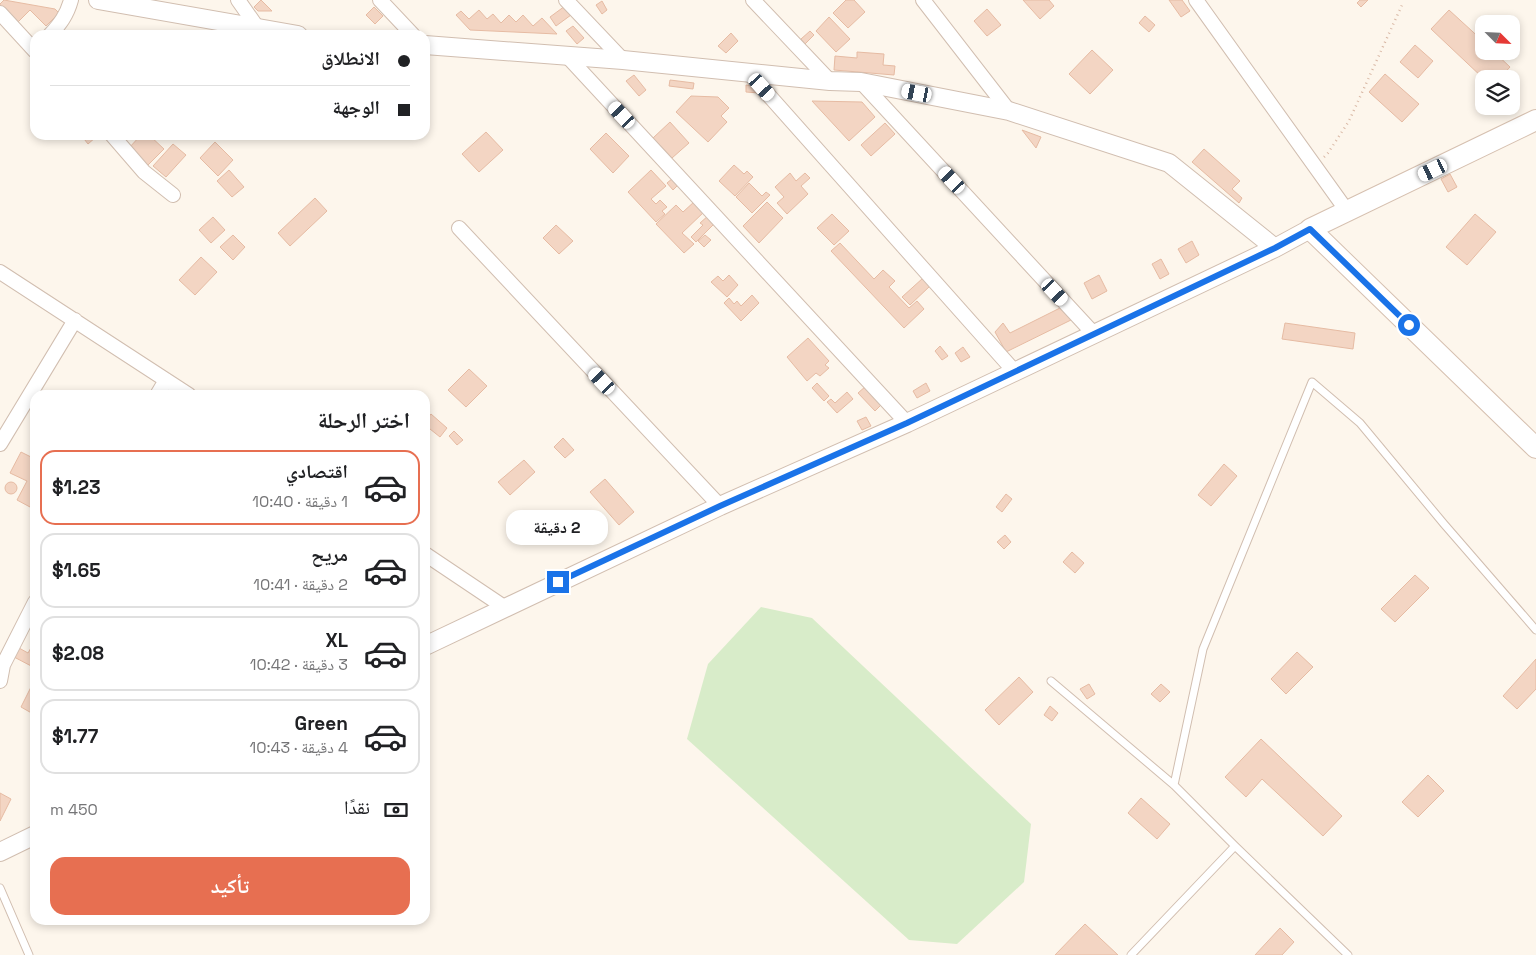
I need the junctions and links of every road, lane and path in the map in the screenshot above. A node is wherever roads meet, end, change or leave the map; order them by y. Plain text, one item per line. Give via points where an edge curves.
1 (71, 0) edge
2 (98, 0) edge
3 (238, 0) edge
4 (380, 0) edge
5 (566, 0) edge
6 (753, 0) edge
7 (923, 0) edge
8 (1196, 0) edge
9 (1402, 5) dead end
10 (0, 13) edge
11 (257, 27) junction
12 (55, 30) edge
13 (272, 30) edge
14 (408, 30) edge
15 (430, 45) edge
16 (30, 46) edge
17 (568, 56) junction
18 (623, 60) junction
19 (749, 73) junction
20 (830, 81) junction
21 (861, 82) junction
22 (1009, 111) junction
23 (1536, 120) edge
24 (116, 140) edge
25 (1314, 164) junction
26 (173, 195) dead end
27 (1348, 211) junction
28 (459, 228) dead end
29 (1310, 229) junction
30 (1275, 248) junction
31 (0, 272) edge
32 (75, 320) junction
33 (1094, 334) junction
34 (1015, 372) junction
35 (166, 380) junction
36 (33, 390) edge
37 (160, 390) edge
38 (181, 390) edge
39 (30, 394) edge
40 (907, 423) junction
41 (0, 444) edge
42 (1536, 448) edge
43 (720, 506) junction
44 (430, 557) edge
45 (504, 608) junction
46 (30, 612) edge
47 (1536, 630) edge
48 (430, 644) edge
49 (0, 681) edge
50 (1051, 681) dead end
51 (1174, 785) junction
52 (30, 837) edge
53 (1235, 846) junction
54 (0, 852) edge
55 (0, 888) edge
56 (29, 955) edge
57 (1131, 955) edge
58 (1348, 955) edge

1 - 12 street via 67,13
2 - 11 street
3 - 11 street
4 - 14 street
5 - 18 street
6 - 20 street
7 - 22 street
8 - 25 street
9 - 25 path via 1349,121 1328,153
10 - 16 street
11 - 13 street
15 - 17 street
17 - 18 street
17 - 40 street
18 - 19 street
19 - 20 street
19 - 34 street
20 - 21 street
21 - 22 street
21 - 33 street
22 - 30 street via 1169,163
23 - 27 main road
24 - 26 street via 144,172
25 - 27 street
27 - 29 main road
28 - 43 street
29 - 30 street
29 - 42 main road
30 - 33 street
31 - 32 street
32 - 35 street
32 - 36 street
33 - 34 street
34 - 40 street
35 - 37 street
35 - 38 street
39 - 41 street
40 - 43 street
43 - 45 street
44 - 45 street
45 - 48 street
46 - 49 street via 3,665
47 - 51 lane via 1360,423 1312,382 1203,649
50 - 51 lane
51 - 53 lane
52 - 54 street
53 - 57 lane
53 - 58 lane
55 - 56 lane

